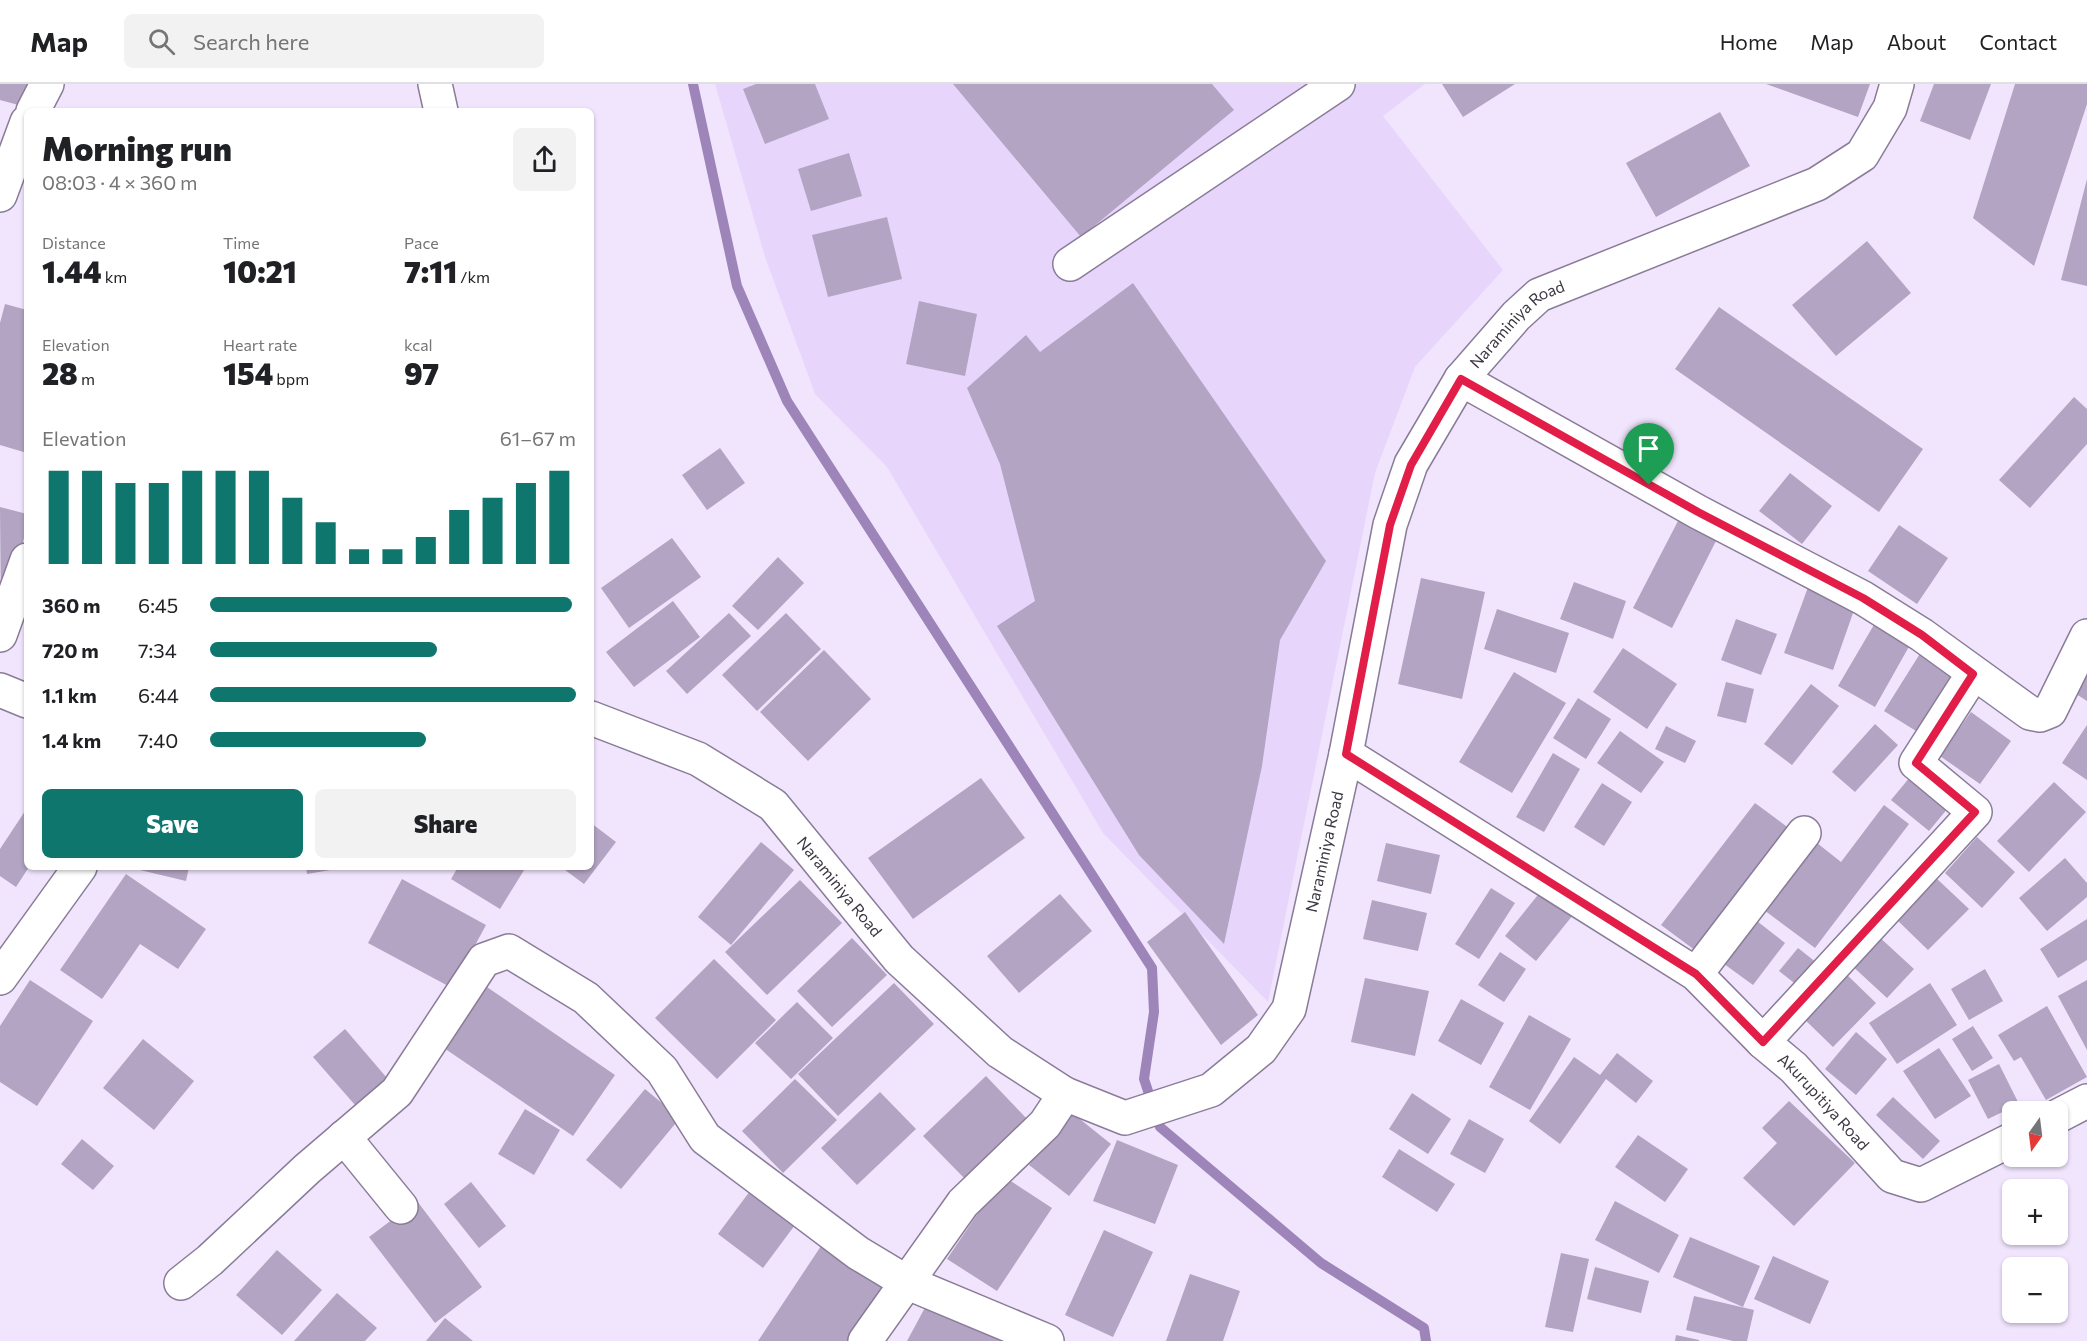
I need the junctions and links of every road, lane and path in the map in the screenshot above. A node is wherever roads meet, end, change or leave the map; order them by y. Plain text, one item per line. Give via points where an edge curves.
1 (47, 84) edge
2 (435, 84) edge
3 (1338, 84) edge
4 (1897, 84) edge
5 (35, 108) edge
6 (440, 108) edge
7 (24, 130) edge
8 (0, 195) edge
9 (1070, 264) dead end
10 (1461, 379) junction
11 (24, 568) edge
12 (0, 635) edge
13 (2087, 636) edge
14 (1973, 674) junction
15 (0, 690) edge
16 (24, 700) edge
17 (594, 719) edge
18 (1346, 754) junction
19 (1804, 833) dead end
20 (78, 870) edge
21 (1696, 974) junction
22 (0, 978) edge
23 (1763, 1042) junction
24 (1065, 1094) junction
25 (2087, 1101) edge
26 (2068, 1111) edge
27 (344, 1137) junction
28 (2002, 1144) edge
29 (401, 1207) dead end
30 (181, 1283) dead end
31 (908, 1283) junction
32 (866, 1341) edge
33 (1047, 1341) edge

1 - 5 street
2 - 6 street
3 - 9 street
4 - 10 street, Naraminiya Road via 1890,108 1862,155 1817,184 1539,295
7 - 8 street
10 - 14 street via 1698,512 1863,598 1922,635
10 - 18 street, Naraminiya Road via 1411,465 1390,525
11 - 12 street
13 - 14 street via 2050,711 2040,715
14 - 23 street via 1916,763 1975,812
15 - 16 street
17 - 24 street, Naraminiya Road via 698,759 773,805 899,959 1000,1052
18 - 21 street, Akurupitiya Road
18 - 24 street, Naraminiya Road via 1289,1009 1261,1049 1212,1090 1125,1118
19 - 21 street
20 - 22 street
21 - 23 street, Akurupitiya Road
23 - 28 street, Akurupitiya Road via 1794,1068 1892,1176 1921,1185
24 - 31 street via 1045,1124 963,1203
25 - 26 street
27 - 29 street
27 - 30 street
27 - 31 street via 397,1092 484,960 509,951 586,998 662,1070 705,1138 858,1253
31 - 32 street
31 - 33 street

